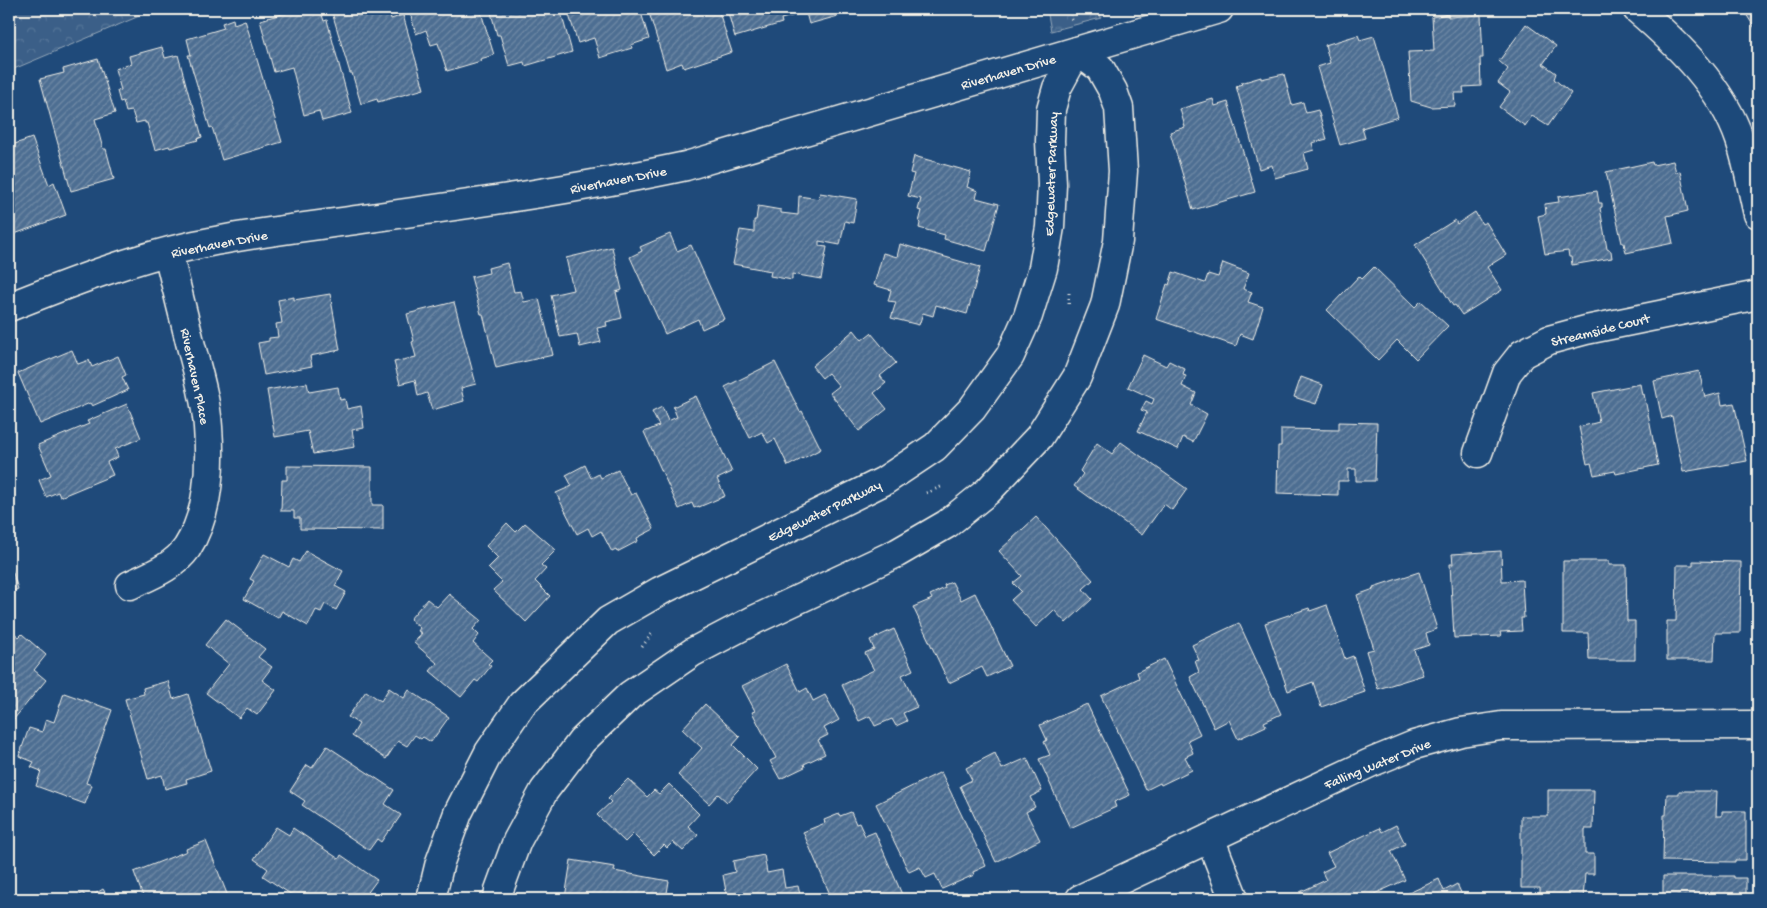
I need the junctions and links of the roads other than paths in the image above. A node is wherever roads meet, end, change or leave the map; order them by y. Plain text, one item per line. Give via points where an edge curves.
1 (1220, 9) edge
2 (1637, 9) edge
3 (1077, 51) junction
4 (1758, 214) edge
5 (168, 253) junction
6 (1758, 295) edge
7 (9, 307) edge
8 (1478, 453) dead end
9 (130, 585) dead end
10 (1758, 725) edge
11 (1210, 838) junction
12 (431, 899) edge
13 (498, 899) edge
14 (1080, 899) edge
15 (1234, 899) edge

1 - 3 street, Riverhaven Drive
2 - 4 street via 1692,62 1720,98 1740,140
3 - 5 street, Riverhaven Drive via 686,166 550,192 248,236
3 - 12 street, Edgewater Parkway via 1056,88 1051,108 1052,201 1043,268 1028,316 1010,356 972,409 934,447 884,481 660,591 608,621 522,704 489,752 458,813
3 - 13 street via 1100,68 1119,108 1123,171 1118,241 1105,305 1078,377 1039,437 988,491 947,524 897,553 693,652 630,695 582,741 544,791 517,841
5 - 7 street, Riverhaven Drive via 74,281
5 - 9 street, Riverhaven Place via 208,426 206,499 198,527 186,550 162,571
6 - 8 street, Streamside Court via 1586,330 1549,340 1522,354 1507,373
10 - 11 street, Falling Water Drive via 1501,726 1461,732 1414,745
11 - 14 street, Falling Water Drive
11 - 15 street

